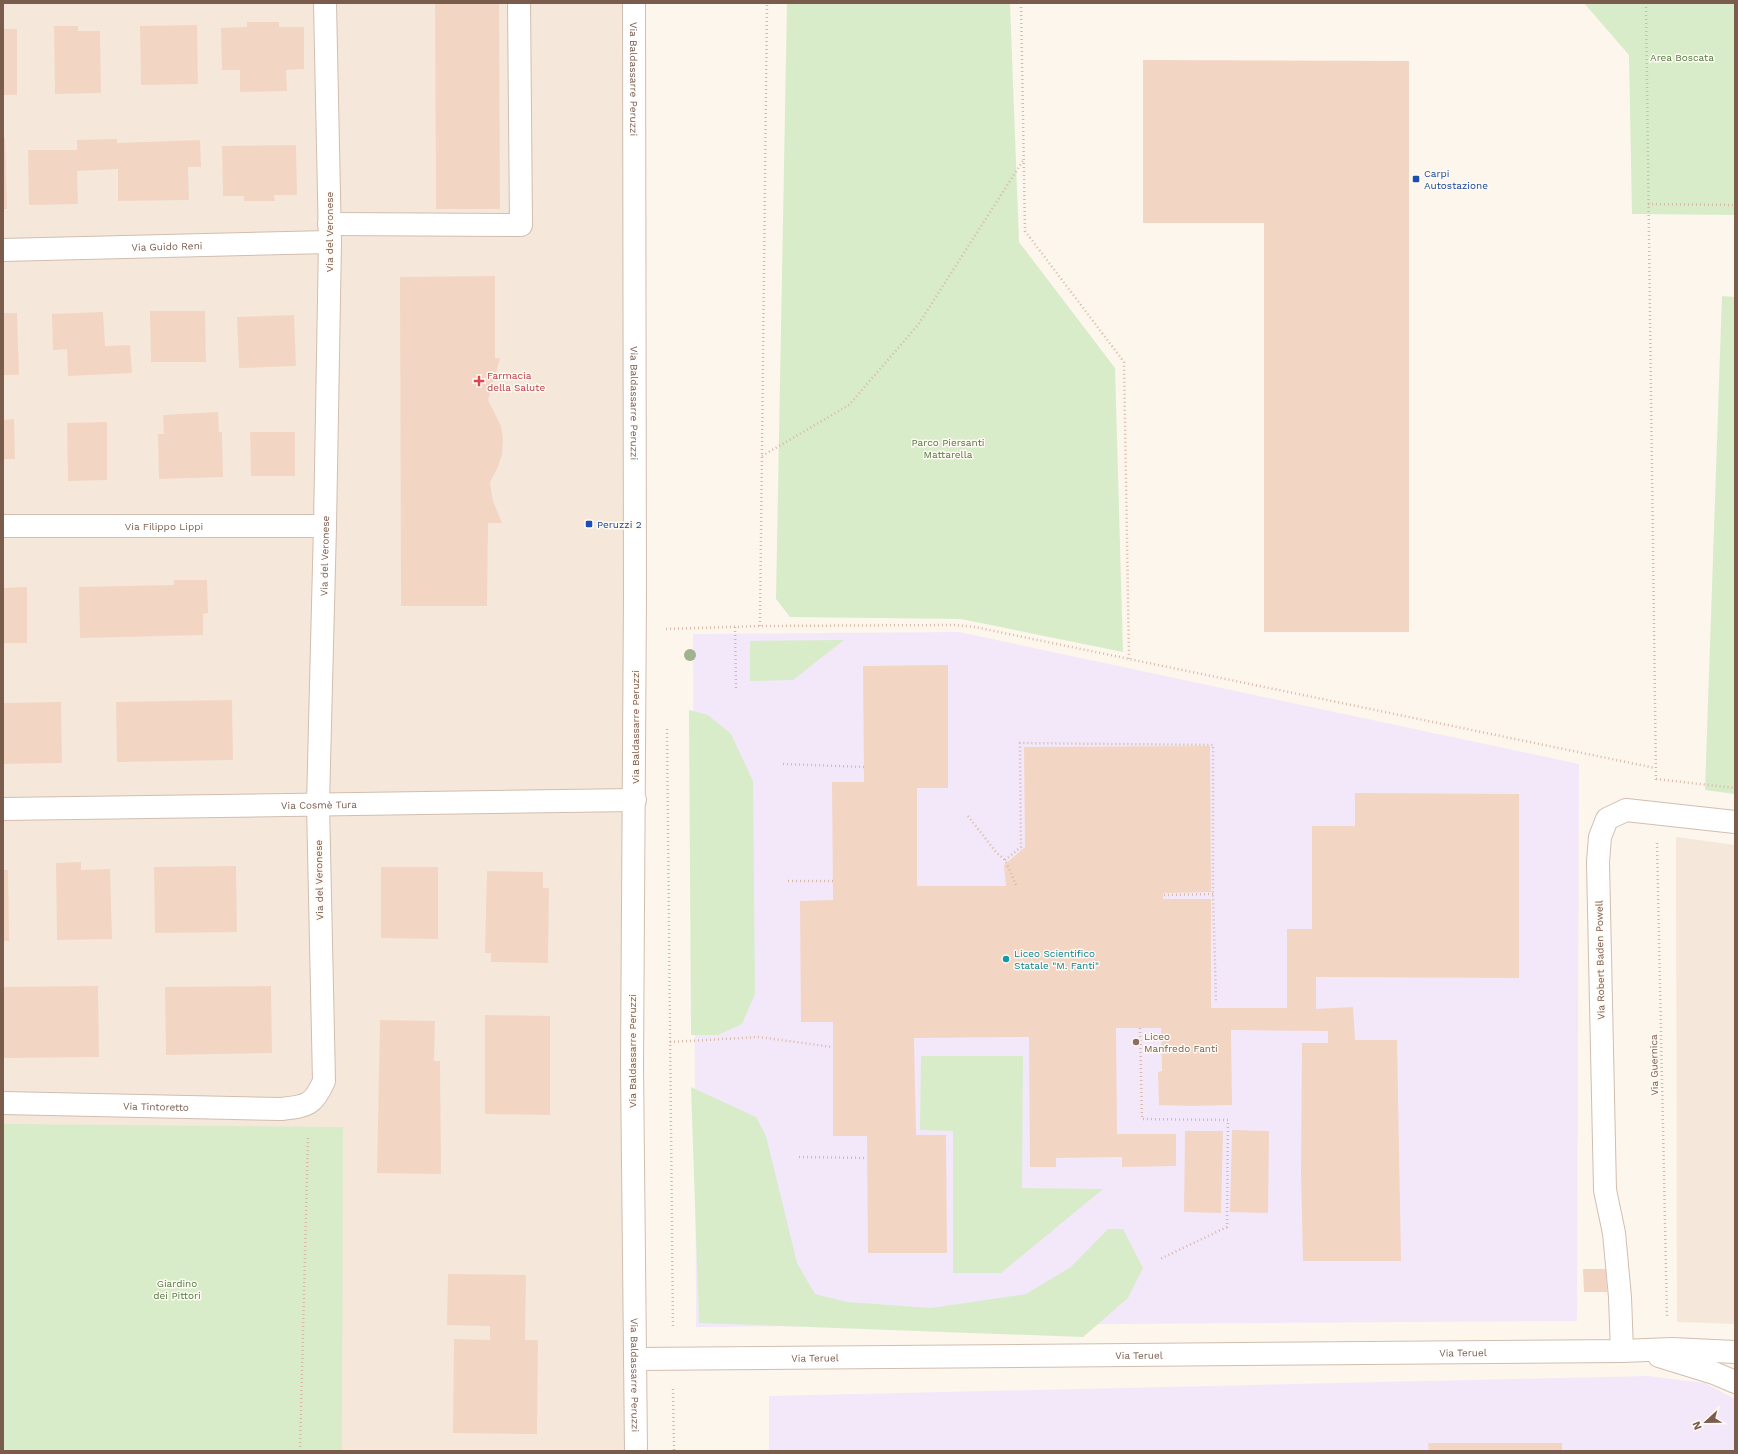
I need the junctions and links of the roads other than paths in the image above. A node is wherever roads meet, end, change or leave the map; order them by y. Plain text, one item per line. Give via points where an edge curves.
1 (325, 3) edge
2 (519, 3) edge
3 (634, 3) edge
4 (330, 233) junction
5 (3, 250) edge
6 (3, 526) edge
7 (325, 526) junction
8 (634, 800) junction
9 (318, 804) junction
10 (3, 809) edge
11 (1735, 822) edge
12 (3, 1103) edge
13 (308, 1104) joint
14 (1632, 1351) junction
15 (1735, 1352) edge
16 (636, 1359) junction
17 (1735, 1382) edge
18 (636, 1451) edge

1 - 4 street, Via del Veronese
2 - 4 street, Via Guido Reni via 521,226 386,224
3 - 8 street, Via Baldassarre Peruzzi
4 - 5 street, Via Guido Reni
4 - 7 street, Via del Veronese
6 - 7 street, Via Filippo Lippi
7 - 9 street, Via del Veronese
8 - 9 street, Via Cosmè Tura
8 - 16 street, Via Baldassarre Peruzzi via 632,1065
9 - 10 street, Via Cosmè Tura
9 - 13 street, Via del Veronese via 324,1081 318,1095
11 - 14 street, Via Robert Baden Powell via 1626,810 1607,819 1600,837 1598,862 1605,1190 1614,1233 1620,1297
12 - 13 street, Via Tintoretto via 281,1108
14 - 15 street via 1672,1349
14 - 16 street, Via Teruel
14 - 17 street via 1714,1373
16 - 18 street, Via Baldassarre Peruzzi

